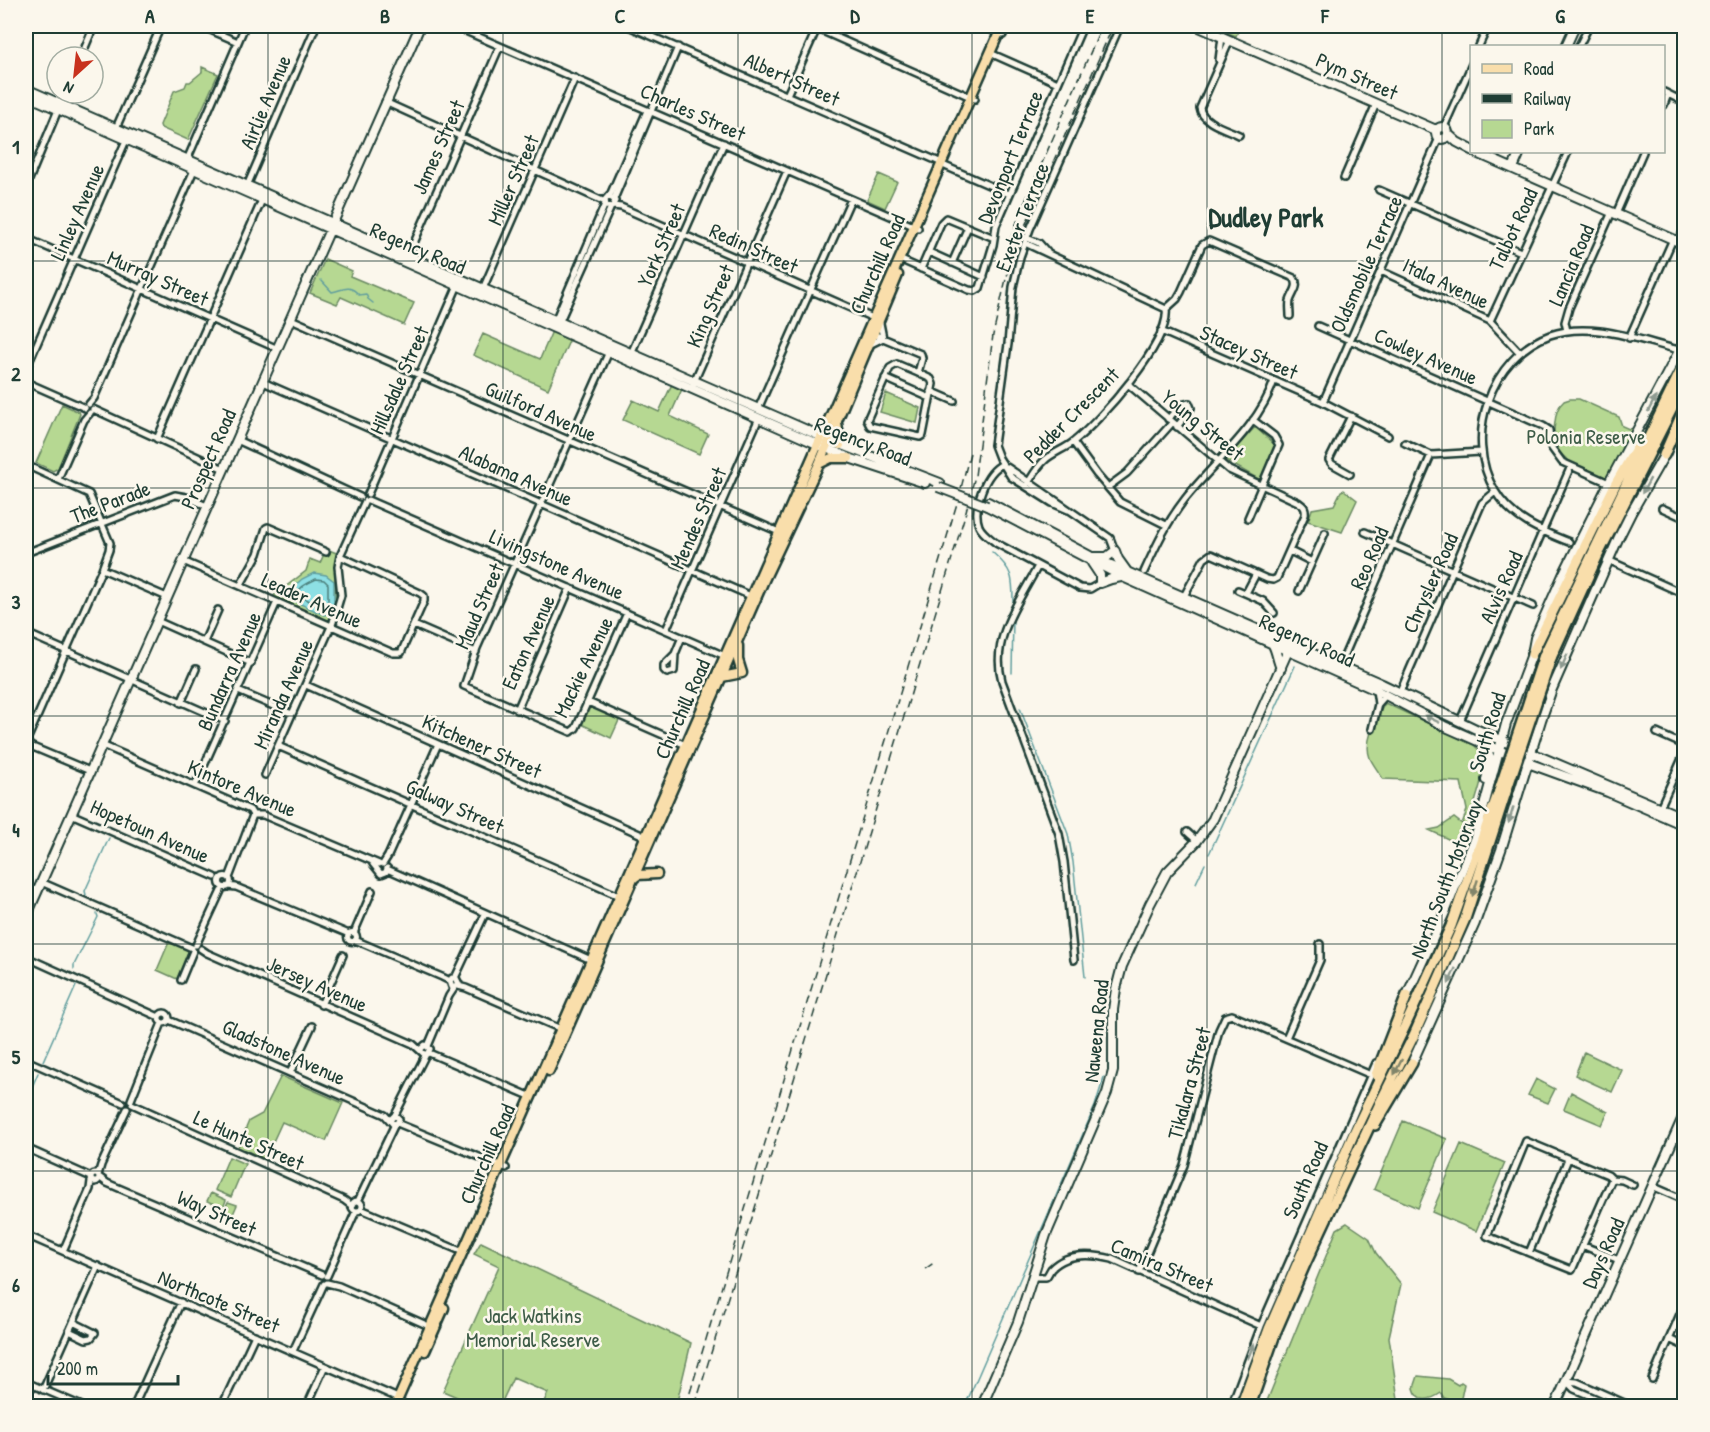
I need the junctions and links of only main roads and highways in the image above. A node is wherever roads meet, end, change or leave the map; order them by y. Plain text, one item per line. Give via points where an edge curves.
1 (420, 26) edge
2 (1007, 26) edge
3 (1197, 26) edge
4 (1575, 26) edge
5 (1001, 31) edge
6 (1566, 45) edge
7 (26, 89) edge
8 (26, 95) edge
9 (59, 107) junction
10 (128, 137) junction
11 (1470, 149) edge
12 (1478, 153) edge
13 (1520, 153) edge
14 (187, 160) junction
15 (1513, 168) junction
16 (204, 174) junction
17 (246, 189) junction
18 (339, 209) junction
19 (315, 216) junction
20 (331, 227) junction
21 (346, 230) junction
22 (1679, 242) edge
23 (407, 259) junction
24 (481, 292) junction
25 (870, 333) junction
26 (1684, 342) edge
27 (610, 348) junction
28 (1684, 364) edge
29 (693, 384) junction
30 (1684, 385) edge
31 (1684, 409) edge
32 (1684, 416) edge
33 (836, 423) junction
34 (1647, 441) junction
35 (823, 442) junction
36 (840, 445) junction
37 (1664, 454) junction
38 (849, 458) junction
39 (819, 464) junction
40 (939, 485) junction
41 (1092, 559) junction
42 (1126, 576) junction
43 (754, 597) junction
44 (1251, 631) junction
45 (738, 640) junction
46 (1273, 645) junction
47 (1290, 648) junction
48 (1532, 654) junction
49 (1547, 656) junction
50 (1306, 660) junction
51 (1281, 668) junction
52 (1338, 669) junction
53 (722, 677) junction
54 (1378, 687) junction
55 (1506, 724) junction
56 (1480, 730) junction
57 (1536, 739) junction
58 (1502, 740) junction
59 (1486, 743) junction
60 (688, 746) junction
61 (1499, 750) junction
62 (1532, 752) junction
63 (1542, 756) junction
64 (1528, 763) junction
65 (1556, 772) junction
66 (1522, 779) junction
67 (1502, 791) junction
68 (1659, 810) junction
69 (1684, 818) edge
70 (1684, 825) edge
71 (1477, 832) junction
72 (657, 874) dead end
73 (634, 878) junction
74 (28, 910) edge
75 (26, 922) edge
76 (1407, 995) joint
77 (1412, 1063) joint
78 (1684, 1115) edge
79 (1354, 1133) junction
80 (1358, 1152) junction
81 (503, 1167) junction
82 (479, 1230) junction
83 (468, 1243) junction
84 (433, 1327) junction
85 (400, 1404) edge
86 (982, 1407) edge
87 (1241, 1407) edge
88 (1250, 1407) edge
89 (1555, 1407) edge

1 - 18 main road, Prospect Road
2 - 5 main road, Churchill Road
3 - 11 main road, Pym Street via 1442,132
4 - 6 main road
5 - 25 main road, Churchill Road
7 - 9 main road, Regency Road
8 - 9 main road, Regency Road
9 - 10 main road, Regency Road
9 - 10 main road, Regency Road via 116,128
10 - 14 main road, Regency Road
10 - 16 main road, Regency Road
12 - 15 main road, Pym Street
13 - 15 main road
14 - 16 main road
14 - 17 main road, Regency Road
15 - 22 main road, Pym Street
16 - 17 main road, Regency Road
17 - 19 main road, Regency Road
17 - 20 main road, Regency Road via 262,200
18 - 19 main road via 328,216
18 - 20 main road, Prospect Road
18 - 21 main road
19 - 20 main road, Regency Road
20 - 21 main road, Regency Road
20 - 23 main road, Regency Road
20 - 74 main road, Prospect Road
21 - 23 main road, Regency Road
23 - 24 main road, Regency Road
23 - 24 main road, Regency Road
24 - 27 main road, Regency Road
24 - 27 main road, Regency Road
25 - 33 main road, Churchill Road via 868,347
25 - 35 main road, Churchill Road
48 -> 26 main road, South Road via 1535,638 1564,573
27 - 29 main road, Regency Road
28 - 34 highway, North South Motorway
29 - 35 main road, Regency Road via 758,409
29 - 35 main road, Regency Road via 759,418
30 - 49 highway, North South Motorway
31 - 37 highway
32 - 37 main road
33 - 35 main road, Churchill Road
33 - 36 main road
34 - 48 highway via 1638,445 1615,485
34 - 49 highway, North South Motorway
35 - 36 main road, Regency Road
35 - 38 main road, Regency Road
35 - 39 main road, Churchill Road
35 - 43 main road, Churchill Road via 778,532
36 - 40 main road, Regency Road
37 -> 57 main road via 1608,560 1552,689
38 - 39 main road via 831,458
38 - 40 main road, Regency Road
39 - 43 main road, Churchill Road
40 - 41 main road, Regency Road, bridge via 987,504
41 - 42 main road, Regency Road
41 - 42 main road via 1107,557 1114,551
41 - 42 main road via 1100,583
42 - 44 main road, Regency Road
43 - 45 main road, Churchill Road
43 - 60 main road, Churchill Road via 721,654
44 - 46 main road, Regency Road
44 - 47 main road, Regency Road
45 - 53 main road, Churchill Road
45 - 53 main road via 742,673
46 - 47 main road, Regency Road
46 - 51 main road
47 - 50 main road, Regency Road
47 - 51 main road, Naweena Road
47 - 52 main road, Regency Road
48 - 55 main road, South Road
49 - 67 highway, North South Motorway, bridge
50 - 51 main road via 1293,660
50 - 52 main road, Regency Road
51 - 86 main road, Naweena Road via 1213,819 1158,886 1122,966 1113,1010 1111,1082 1046,1235 1018,1322
52 - 54 main road, Regency Road
53 - 60 main road, Churchill Road
54 - 56 main road, Regency Road via 1400,692
59 -> 54 main road, Regency Road via 1446,727
55 - 56 main road via 1500,729
55 - 58 main road, South Road
56 - 58 main road, Regency Road
57 - 62 main road
57 - 63 main road
58 - 61 main road, South Road
58 - 62 main road, Regency Road
59 - 61 main road, Regency Road
59 - 71 main road via 1490,759
60 - 73 main road, Churchill Road
60 - 81 main road, Churchill Road via 645,836
61 - 64 main road, Regency Road
61 - 71 main road, South Road
62 - 63 main road, Regency Road
62 - 64 main road
63 - 68 main road, Regency Road
64 - 65 main road, Regency Road
64 - 66 main road
65 - 66 main road via 1526,771
65 - 68 main road, Regency Road
66 -> 77 main road via 1476,923
67 - 79 highway, North South Motorway via 1451,926
67 -> 80 highway, North South Motorway via 1465,919
68 - 69 main road, Regency Road
68 - 70 main road, Regency Road
71 - 76 main road, South Road
72 - 73 main road
73 - 81 main road, Churchill Road
74 - 75 main road, Prospect Road
76 - 79 highway
77 - 80 highway
78 - 89 main road, Days Road
79 - 87 highway, North South Motorway via 1269,1329
80 - 88 highway, North South Motorway via 1276,1331
81 - 82 main road, Churchill Road
81 - 83 main road, Churchill Road
82 - 83 main road
82 - 84 main road, Churchill Road
83 - 84 main road, Churchill Road
84 - 85 main road, Churchill Road

